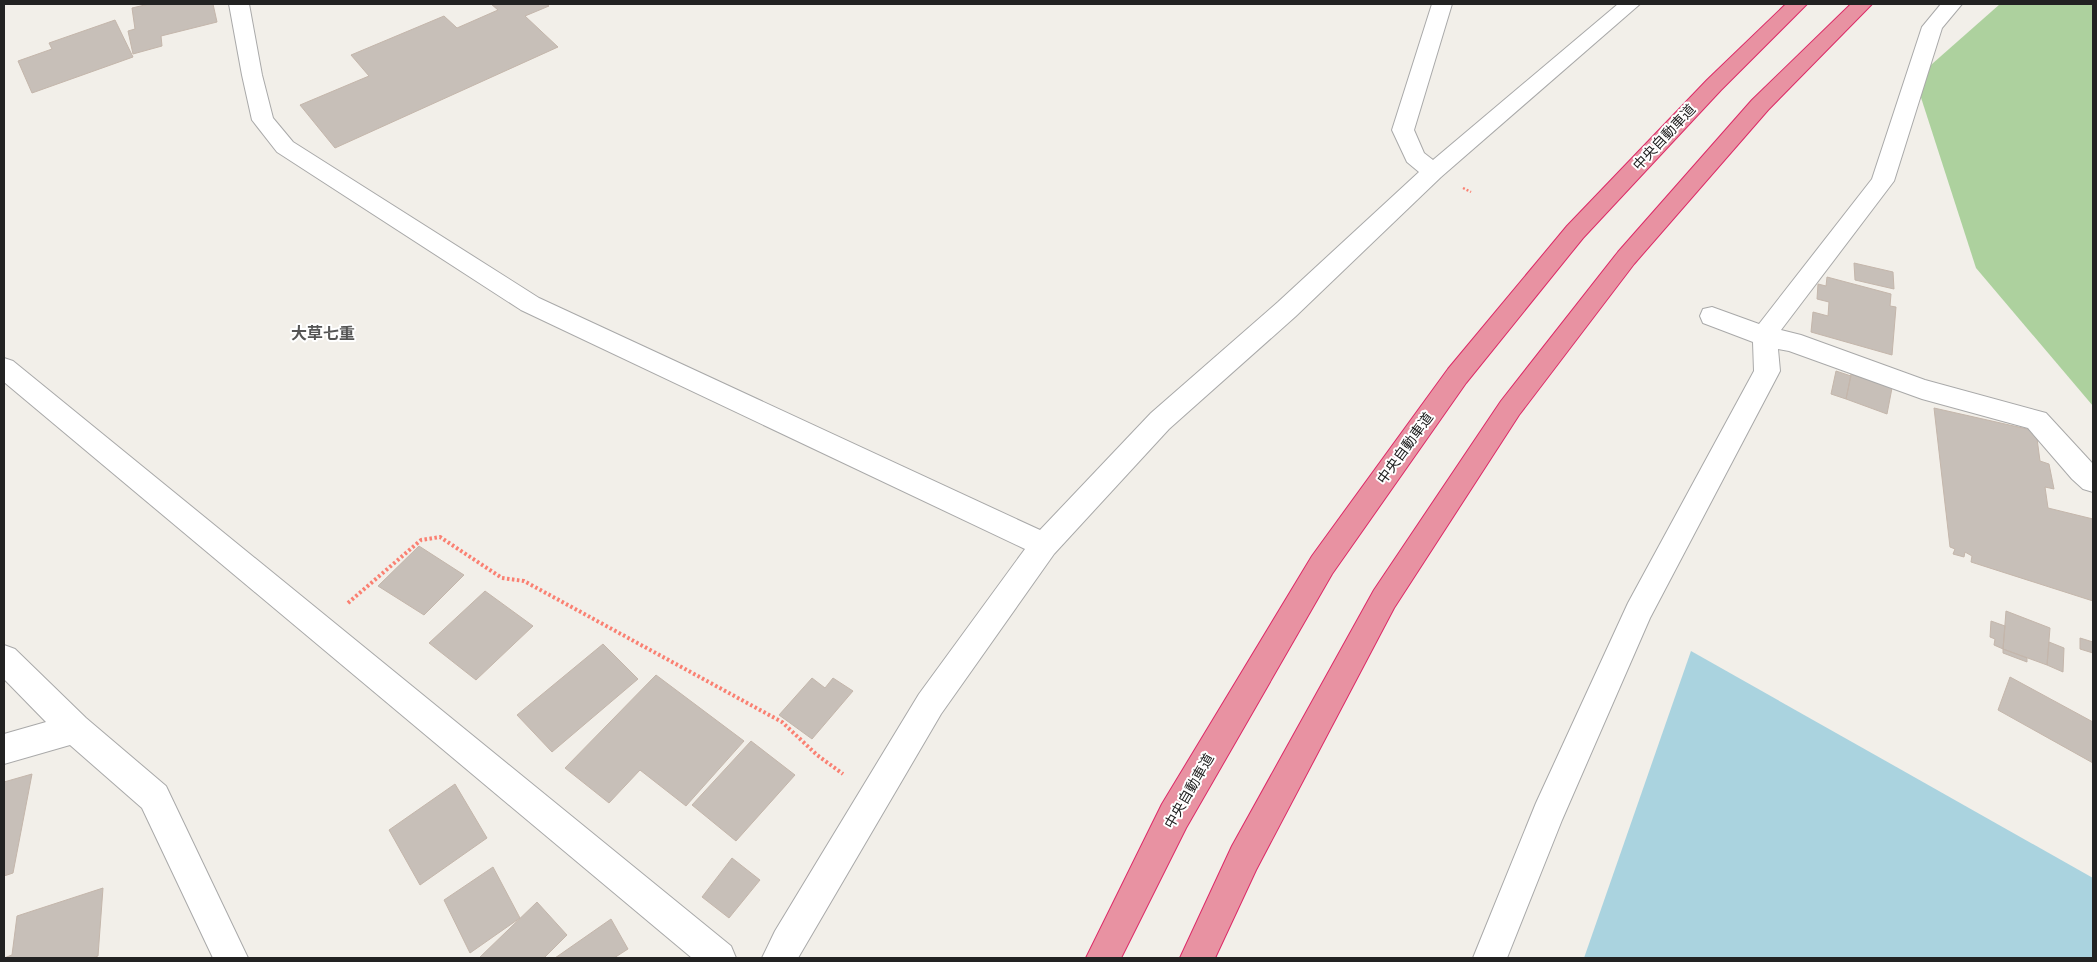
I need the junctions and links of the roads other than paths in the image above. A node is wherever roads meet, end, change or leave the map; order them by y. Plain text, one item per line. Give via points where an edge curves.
1 (239, 4) edge
2 (1442, 4) edge
3 (1630, 4) edge
4 (1797, 4) edge
5 (1862, 4) edge
6 (1952, 4) edge
7 (1433, 172) junction
8 (1712, 316) dead end
9 (1765, 337) junction
10 (4, 368) edge
11 (2093, 481) edge
12 (1044, 545) junction
13 (4, 659) edge
14 (75, 729) junction
15 (4, 749) edge
16 (231, 958) edge
17 (719, 958) edge
18 (780, 958) edge
19 (1104, 958) edge
20 (1197, 958) edge
21 (1490, 958) edge

1 - 12 street via 263,120 285,147 530,304
2 - 7 street via 1403,130 1416,157
3 - 7 street
4 - 19 highway, 中央自動車道 via 1714,85 1575,232 1457,376 1322,565 1174,816
5 - 20 highway via 1760,105 1626,258 1510,408 1384,599 1244,858
6 - 9 street via 1932,27 1883,182 1772,322
7 - 12 street via 1288,309 1160,421
8 - 9 street
9 - 11 street via 1792,342 1922,389 2037,420
9 - 21 street via 1767,371 1638,612 1548,815
10 - 17 street
12 - 18 street via 930,704
13 - 14 street
14 - 15 street
14 - 16 street via 154,797

